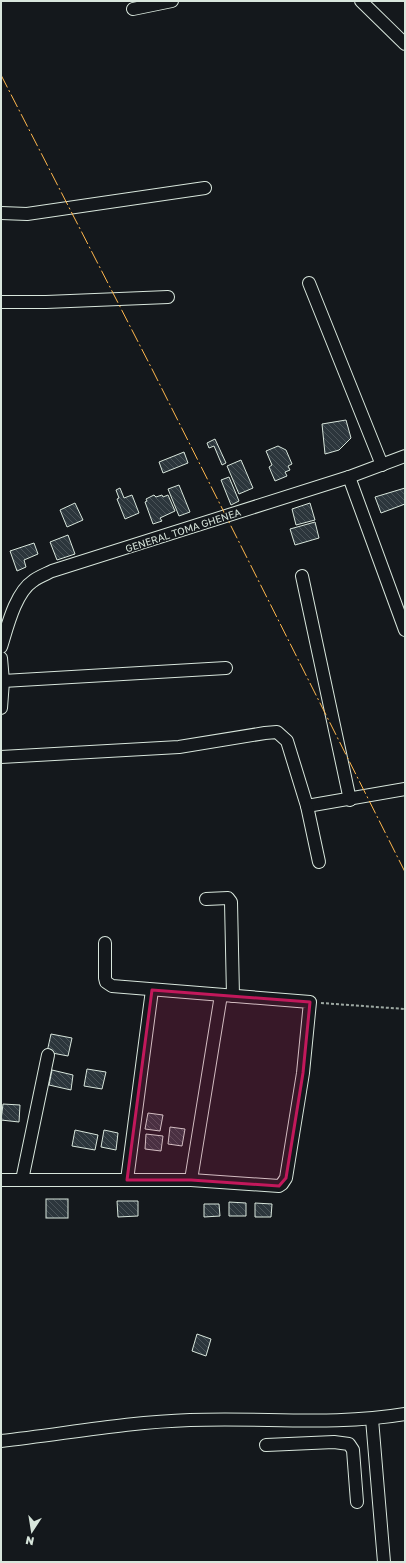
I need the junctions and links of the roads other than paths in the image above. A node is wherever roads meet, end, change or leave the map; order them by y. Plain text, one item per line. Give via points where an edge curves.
1 (172, 1) edge
2 (361, 1) edge
3 (133, 9) dead end
4 (405, 44) edge
5 (205, 188) dead end
6 (1, 213) edge
7 (309, 283) dead end
8 (168, 297) dead end
9 (1, 302) edge
10 (405, 456) edge
11 (382, 465) junction
12 (349, 477) junction
13 (302, 576) dead end
14 (405, 630) edge
15 (1, 647) edge
16 (1, 658) edge
17 (226, 668) dead end
18 (2, 681) junction
19 (1, 708) edge
20 (1, 757) edge
21 (405, 789) edge
22 (350, 800) junction
23 (307, 806) junction
24 (319, 862) dead end
25 (206, 899) dead end
26 (105, 943) dead end
27 (152, 990) junction
28 (227, 995) junction
29 (48, 1054) dead end
30 (1, 1180) edge
31 (22, 1180) junction
32 (127, 1180) junction
33 (191, 1180) junction
34 (405, 1414) edge
35 (372, 1418) junction
36 (334, 1421) junction
37 (1, 1441) edge
38 (334, 1442) junction
39 (266, 1445) dead end
40 (357, 1502) dead end
41 (384, 1562) edge

1 - 3 street
2 - 4 street
5 - 6 street via 27,214
7 - 11 street
8 - 9 street
10 - 11 street, GENERAL TOMA GHENEA
11 - 12 street, GENERAL TOMA GHENEA
12 - 14 street
12 - 15 street, GENERAL TOMA GHENEA via 52,571 32,581 18,601 10,616
13 - 22 street
16 - 18 street
17 - 18 street
18 - 19 street
20 - 23 street via 179,747 277,732 287,741
21 - 22 street
22 - 23 street
23 - 24 street
25 - 28 street via 228,898 231,902
26 - 27 street via 105,978 108,985
27 - 28 street
27 - 32 street
28 - 33 street
28 - 33 street via 310,1002 303,1073 286,1178 282,1184
29 - 31 street
30 - 31 street
31 - 32 street
32 - 33 street
34 - 35 street
35 - 36 street
35 - 41 street
36 - 37 street via 190,1420 114,1426
36 - 38 street
38 - 39 street
38 - 40 street via 344,1442 353,1450

